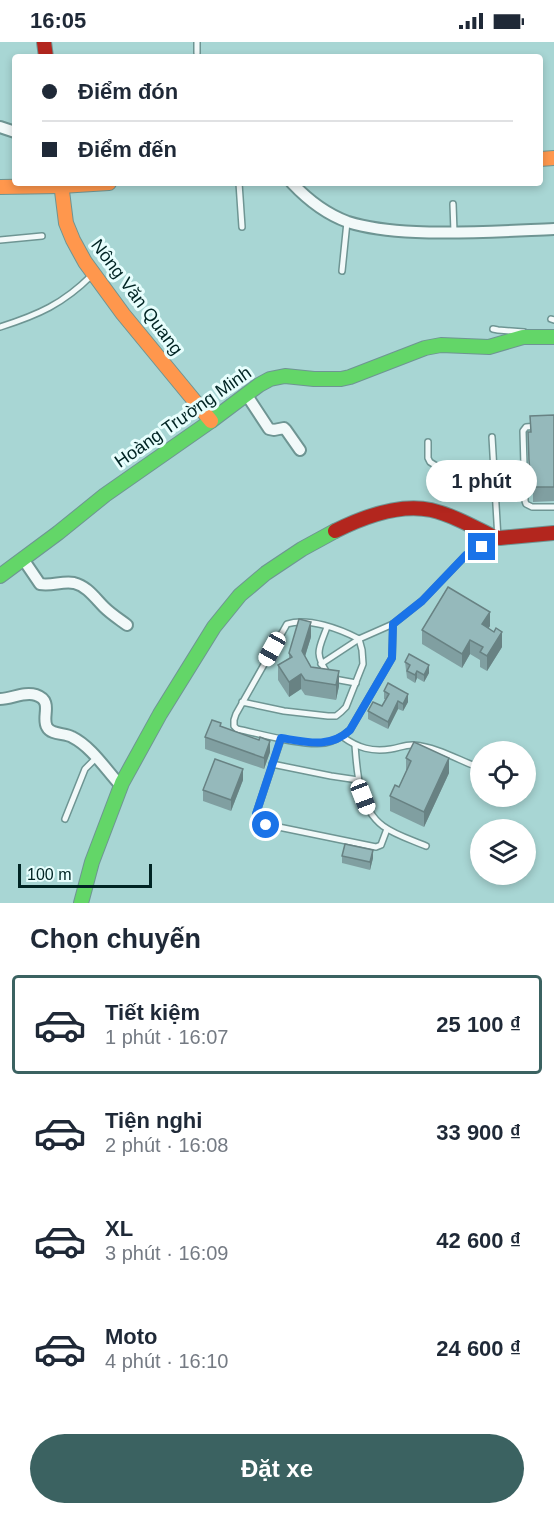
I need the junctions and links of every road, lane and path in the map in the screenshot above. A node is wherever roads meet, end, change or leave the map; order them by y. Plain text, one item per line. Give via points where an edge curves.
1 (197, 42) edge
2 (197, 53) dead end
3 (30, 186) edge
4 (61, 186) edge
5 (239, 186) edge
6 (295, 186) edge
7 (0, 187) edge
8 (453, 204) dead end
9 (347, 222) junction
10 (242, 226) dead end
11 (554, 229) edge
12 (454, 233) junction
13 (42, 236) dead end
14 (0, 240) edge
15 (342, 271) dead end
16 (94, 274) junction
17 (0, 327) edge
18 (493, 328) dead end
19 (533, 336) junction
20 (554, 337) edge
21 (246, 394) junction
22 (211, 421) junction
23 (546, 426) edge
24 (492, 436) dead end
25 (428, 442) dead end
26 (300, 450) dead end
27 (494, 466) junction
28 (554, 507) edge
29 (554, 533) edge
30 (498, 538) junction
31 (23, 559) junction
32 (0, 576) edge
33 (393, 624) junction
34 (127, 625) dead end
35 (327, 627) junction
36 (359, 639) junction
37 (321, 664) junction
38 (356, 683) junction
39 (0, 699) edge
40 (242, 702) junction
41 (343, 737) junction
42 (281, 738) junction
43 (355, 745) junction
44 (96, 758) junction
45 (272, 764) junction
46 (470, 764) edge
47 (358, 780) junction
48 (121, 786) junction
49 (65, 819) dead end
50 (387, 829) junction
51 (426, 846) dead end
52 (81, 903) edge

1 - 2 lane
3 - 7 street
4 - 16 street, Nông Văn Quang via 67,227
5 - 10 lane
6 - 9 street via 322,209
8 - 12 lane
9 - 12 street via 388,230
9 - 15 lane
11 - 12 street
13 - 14 lane
16 - 17 lane via 55,306
16 - 22 street, Nông Văn Quang
18 - 19 lane
19 - 20 street, Hoàng Trường Minh
19 - 21 street, Hoàng Trường Minh via 489,347 425,348 341,380 278,377
21 - 22 street, Hoàng Trường Minh
21 - 26 street via 269,429 284,428
22 - 31 street, Hoàng Trường Minh via 105,495
23 - 28 lane via 530,426 523,431 525,501 532,507
24 - 27 lane
25 - 27 lane via 428,458 435,466
27 - 30 lane
29 - 30 street
30 - 33 lane via 466,555 422,601
30 - 48 street via 441,512 404,508 356,522 295,553 249,587 226,613 170,698
31 - 32 street, Hoàng Trường Minh
31 - 34 street via 40,584 78,584
33 - 36 lane
33 - 41 lane via 392,658
35 - 36 lane
35 - 37 lane via 319,650
35 - 40 lane via 301,621 287,624
36 - 37 lane
36 - 38 lane via 363,664
37 - 38 lane via 335,679
38 - 40 lane via 346,707 336,716
39 - 44 street via 39,696 45,703 46,727 73,737
40 - 42 lane via 234,720 237,729
41 - 42 lane via 315,743
41 - 43 lane
42 - 45 lane
43 - 46 lane via 369,749 411,745 430,748
43 - 47 lane
44 - 48 street
44 - 49 lane via 85,769
45 - 47 lane
45 - 50 lane via 256,814 259,823 376,847 381,845
47 - 50 lane via 370,815
48 - 52 street via 92,861
50 - 51 lane

